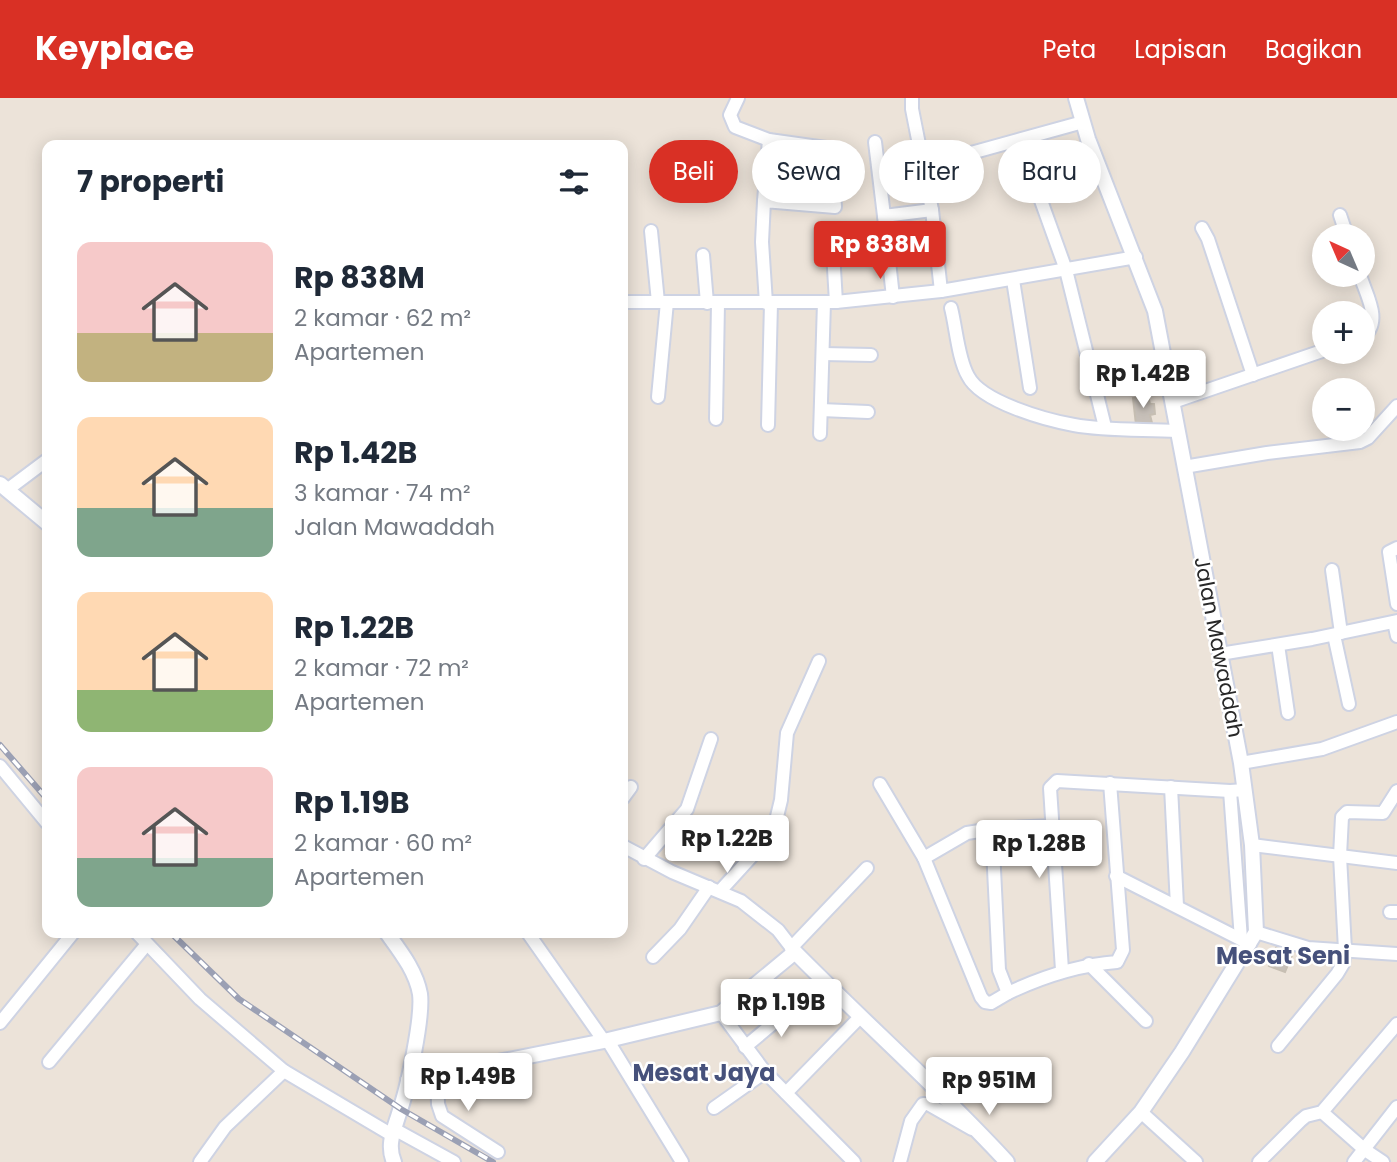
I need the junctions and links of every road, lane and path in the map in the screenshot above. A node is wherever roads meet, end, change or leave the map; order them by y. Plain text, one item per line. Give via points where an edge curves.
1 (738, 98) edge
2 (912, 98) edge
3 (1076, 98) edge
4 (1083, 122) junction
5 (769, 140) edge
6 (919, 140) edge
7 (875, 142) dead end
8 (984, 149) edge
9 (764, 203) edge
10 (783, 203) edge
11 (836, 203) edge
12 (931, 203) edge
13 (1042, 203) edge
14 (932, 210) junction
15 (1340, 215) dead end
16 (884, 216) junction
17 (1343, 224) edge
18 (1202, 228) dead end
19 (651, 231) dead end
20 (833, 252) dead end
21 (703, 255) dead end
22 (1136, 257) junction
23 (1066, 270) junction
24 (1013, 280) junction
25 (941, 291) junction
26 (893, 297) junction
27 (628, 302) edge
28 (662, 302) junction
29 (830, 302) junction
30 (713, 303) junction
31 (769, 303) junction
32 (951, 308) dead end
33 (823, 354) junction
34 (871, 355) dead end
35 (1312, 355) edge
36 (1253, 375) junction
37 (1030, 388) dead end
38 (657, 397) dead end
39 (1173, 402) junction
40 (1397, 406) edge
41 (821, 410) junction
42 (868, 412) dead end
43 (716, 419) dead end
44 (768, 425) dead end
45 (1105, 427) junction
46 (1177, 431) junction
47 (820, 435) dead end
48 (42, 463) edge
49 (1184, 467) junction
50 (4, 487) edge
51 (42, 519) edge
52 (1397, 548) edge
53 (1332, 570) dead end
54 (1397, 604) edge
55 (1396, 622) edge
56 (1338, 634) junction
57 (1397, 636) edge
58 (1278, 645) junction
59 (1220, 654) junction
60 (818, 661) dead end
61 (1349, 704) dead end
62 (1288, 713) dead end
63 (1397, 723) edge
64 (711, 739) dead end
65 (1241, 763) junction
66 (0, 766) edge
67 (1110, 783) junction
68 (880, 785) dead end
69 (1171, 787) junction
70 (1237, 790) junction
71 (1397, 792) edge
72 (42, 817) edge
73 (1051, 826) junction
74 (992, 829) junction
75 (1252, 845) junction
76 (628, 849) edge
77 (1340, 856) junction
78 (923, 858) junction
79 (644, 859) junction
80 (1397, 863) edge
81 (867, 868) dead end
82 (1116, 876) junction
83 (715, 889) junction
84 (1177, 906) junction
85 (69, 938) edge
86 (142, 938) edge
87 (390, 938) edge
88 (532, 938) edge
89 (1249, 938) junction
90 (147, 944) junction
91 (793, 950) junction
92 (1345, 950) junction
93 (1397, 954) edge
94 (653, 957) dead end
95 (1089, 964) junction
96 (1062, 970) junction
97 (1008, 993) junction
98 (795, 1005) dead end
99 (720, 1013) junction
100 (860, 1017) junction
101 (1146, 1021) dead end
102 (0, 1023) edge
103 (1397, 1024) edge
104 (606, 1041) junction
105 (1279, 1045) dead end
106 (745, 1047) junction
107 (49, 1062) dead end
108 (284, 1071) junction
109 (765, 1072) junction
110 (437, 1074) junction
111 (408, 1080) junction
112 (786, 1093) junction
113 (1397, 1107) edge
114 (714, 1108) dead end
115 (1141, 1112) junction
116 (1322, 1112) junction
117 (393, 1132) junction
118 (981, 1134) junction
119 (1365, 1150) junction
120 (498, 1152) dead end
121 (390, 1160) edge
122 (200, 1162) edge
123 (454, 1162) edge
124 (682, 1162) edge
125 (854, 1162) edge
126 (900, 1162) edge
127 (1007, 1162) edge
128 (1095, 1162) edge
129 (1196, 1162) edge
130 (1259, 1162) edge
131 (1354, 1162) edge
132 (1383, 1162) edge

1 - 5 street via 730,116 732,123
2 - 6 street
3 - 4 street, Jalan Mawaddah
4 - 8 street
4 - 22 street, Jalan Mawaddah
7 - 16 street
9 - 31 street via 762,242
10 - 11 street via 831,208
12 - 14 street
13 - 23 street
14 - 16 street
14 - 25 street
15 - 17 street
16 - 26 street
18 - 36 street
19 - 28 street
20 - 29 street
21 - 30 street
22 - 23 street
22 - 39 street, Jalan Mawaddah via 1155,311
23 - 24 street
23 - 45 street
24 - 25 street
24 - 37 street
25 - 26 street
26 - 29 street
27 - 28 street
28 - 30 street
28 - 38 street
29 - 31 street
29 - 33 street
30 - 31 street
30 - 43 street
31 - 44 street
32 - 45 street via 966,374 980,391 1028,412 1074,425
33 - 34 street
33 - 41 street
35 - 36 street
36 - 39 street
39 - 46 street, Jalan Mawaddah
40 - 49 street via 1360,442
41 - 42 street
41 - 47 street
45 - 46 street
46 - 49 street, Jalan Mawaddah
48 - 50 street
49 - 59 street, Jalan Mawaddah
50 - 51 street
52 - 54 street via 1389,552
53 - 56 street
55 - 56 street
55 - 57 street
56 - 58 street
56 - 61 street
58 - 59 street
58 - 62 street
59 - 65 street, Jalan Mawaddah
60 - 83 street via 784,744 782,800 773,833
63 - 65 street via 1322,749
64 - 79 street via 687,808
65 - 70 street, Jalan Mawaddah
66 - 72 street
67 - 69 street
67 - 73 street via 1052,783
67 - 82 street
68 - 78 street
69 - 70 street
69 - 84 street
70 - 75 street, Jalan Mawaddah
70 - 89 street
71 - 77 street via 1380,814 1344,814
73 - 74 street
73 - 96 street
74 - 78 street via 967,833
74 - 97 street via 999,970
75 - 77 street
75 - 89 street, Jalan Mawaddah
76 - 79 street
77 - 80 street
77 - 92 street
78 - 97 street via 981,998 991,1003
79 - 83 street
81 - 91 street
82 - 84 street
82 - 95 street via 1122,956 1117,962
83 - 91 street via 758,913
83 - 94 street
84 - 89 street
85 - 102 street
86 - 90 street
87 - 111 street via 420,994
88 - 104 street
89 - 92 street
89 - 115 street
90 - 107 street
90 - 108 street via 216,1014
91 - 99 street
91 - 100 street
92 - 93 street
92 - 105 street via 1337,974
95 - 96 street
95 - 101 street
96 - 97 street
98 - 106 street
99 - 104 street
99 - 106 street
100 - 112 street
100 - 118 street
103 - 116 street
104 - 110 street
104 - 124 street
106 - 109 street
108 - 117 street
108 - 122 street via 232,1120
109 - 112 street
109 - 114 street
110 - 111 street
110 - 120 street via 442,1116
111 - 117 street
112 - 125 street
113 - 119 street
115 - 128 street
115 - 129 street
116 - 119 street
116 - 130 street via 1300,1121
117 - 121 street
117 - 123 street
118 - 126 street via 923,1104 911,1121
118 - 127 street
119 - 131 street
119 - 132 street

